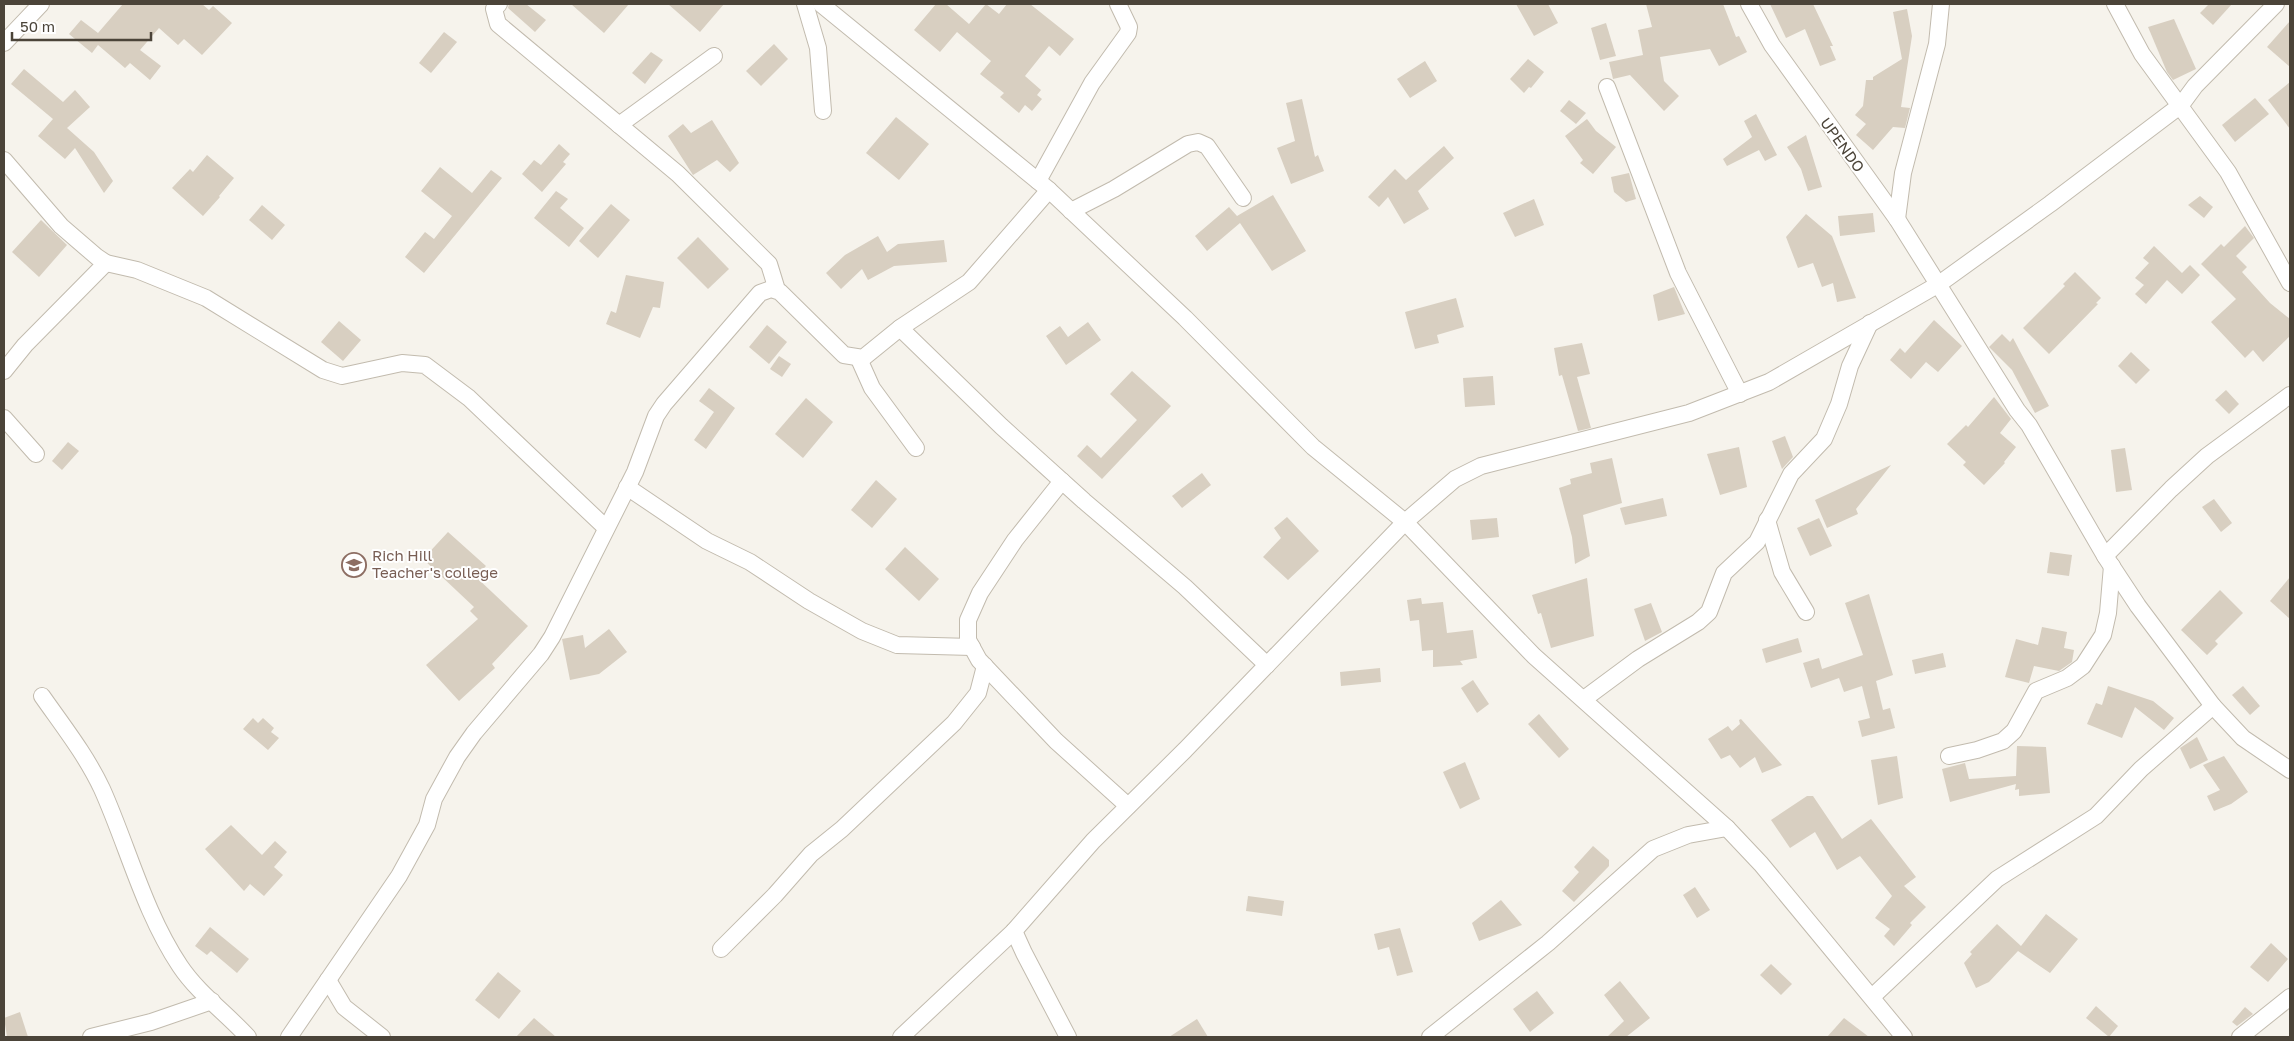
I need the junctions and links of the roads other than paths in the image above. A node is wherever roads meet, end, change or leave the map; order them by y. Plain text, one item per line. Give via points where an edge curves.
1 (41, 4) edge
2 (499, 4) edge
3 (805, 4) edge
4 (821, 4) edge
5 (1118, 4) edge
6 (1749, 4) edge
7 (1941, 4) edge
8 (2115, 4) edge
9 (2276, 4) edge
10 (4, 43) edge
11 (714, 56) dead end
12 (1607, 87) dead end
13 (2181, 105) junction
14 (823, 112) dead end
15 (619, 125) junction
16 (4, 160) edge
17 (1043, 185) junction
18 (1243, 198) dead end
19 (1071, 211) junction
20 (1896, 219) junction
21 (106, 263) junction
22 (2290, 283) edge
23 (1939, 284) junction
24 (777, 290) junction
25 (1870, 323) junction
26 (900, 328) junction
27 (859, 359) junction
28 (4, 371) edge
29 (1740, 394) junction
30 (2290, 395) edge
31 (4, 418) edge
32 (916, 448) dead end
33 (36, 454) dead end
34 (1062, 481) junction
35 (627, 487) junction
36 (1767, 520) junction
37 (1405, 522) junction
38 (606, 528) junction
39 (2109, 561) junction
40 (1806, 612) dead end
41 (972, 647) junction
42 (1266, 665) junction
43 (985, 666) junction
44 (42, 696) dead end
45 (1584, 699) junction
46 (2213, 706) junction
47 (1949, 756) dead end
48 (2290, 770) edge
49 (1128, 806) junction
50 (1727, 828) junction
51 (1014, 931) junction
52 (721, 949) dead end
53 (328, 980) junction
54 (1872, 997) junction
55 (2290, 997) edge
56 (212, 1001) junction
57 (91, 1037) edge
58 (248, 1037) edge
59 (289, 1037) edge
60 (382, 1037) edge
61 (901, 1037) edge
62 (1068, 1037) edge
63 (1430, 1037) edge
64 (1904, 1037) edge
65 (2240, 1037) edge

1 - 10 street
2 - 15 street via 494,9 498,24
3 - 14 street via 818,48
4 - 17 street
5 - 17 street via 1128,33 1092,84
6 - 20 street, UPENDO via 1772,45
7 - 20 street via 1936,44 1900,187
8 - 13 street via 2142,54
9 - 13 street
11 - 15 street
12 - 29 street via 1678,273
13 - 22 street via 2228,172
13 - 23 street
15 - 24 street via 678,174 769,264
16 - 21 street via 61,226
17 - 19 street
17 - 26 street via 970,282
18 - 19 street via 1207,146 1198,142 1188,144
19 - 37 street via 1186,318 1313,447
20 - 23 street, UPENDO
21 - 28 street via 25,345
21 - 38 street via 137,270 206,298 333,374 352,375 402,363 425,365 469,398
23 - 25 street
23 - 39 street, UPENDO via 2029,425
24 - 27 street via 844,356
24 - 35 street via 760,293 664,404
25 - 29 street via 1769,382
25 - 36 street via 1850,366 1824,439 1794,469
26 - 27 street
26 - 34 street
27 - 32 street via 872,388
29 - 37 street via 1689,413 1481,466 1455,479
30 - 39 street via 2208,456 2171,489
31 - 33 street
34 - 41 street via 1015,540 980,593 968,620 968,640
34 - 42 street via 1173,577
35 - 38 street
35 - 41 street via 707,541 750,562 862,631 897,644
36 - 40 street via 1782,572
36 - 45 street via 1757,542 1721,578 1706,616 1638,659
37 - 42 street
37 - 45 street via 1534,656
38 - 53 street via 552,637 457,758 434,799 427,825 412,854
39 - 46 street, UPENDO via 2138,606
39 - 47 street via 2108,613 2103,635 2083,666 2067,678 2036,690 2014,731 2003,741
41 - 43 street
42 - 49 street
43 - 49 street via 1056,741
43 - 52 street via 978,693 954,722 842,829 811,854
44 - 56 street via 101,787 165,942 187,976
45 - 50 street
46 - 48 street, UPENDO via 2243,738
46 - 54 street via 2141,768 2096,816 1997,879
49 - 51 street
50 - 54 street
50 - 63 street via 1688,835 1653,849 1548,943
51 - 61 street
51 - 62 street
53 - 59 street
53 - 60 street via 344,1007
54 - 64 street
55 - 65 street
56 - 57 street via 151,1022
56 - 58 street

